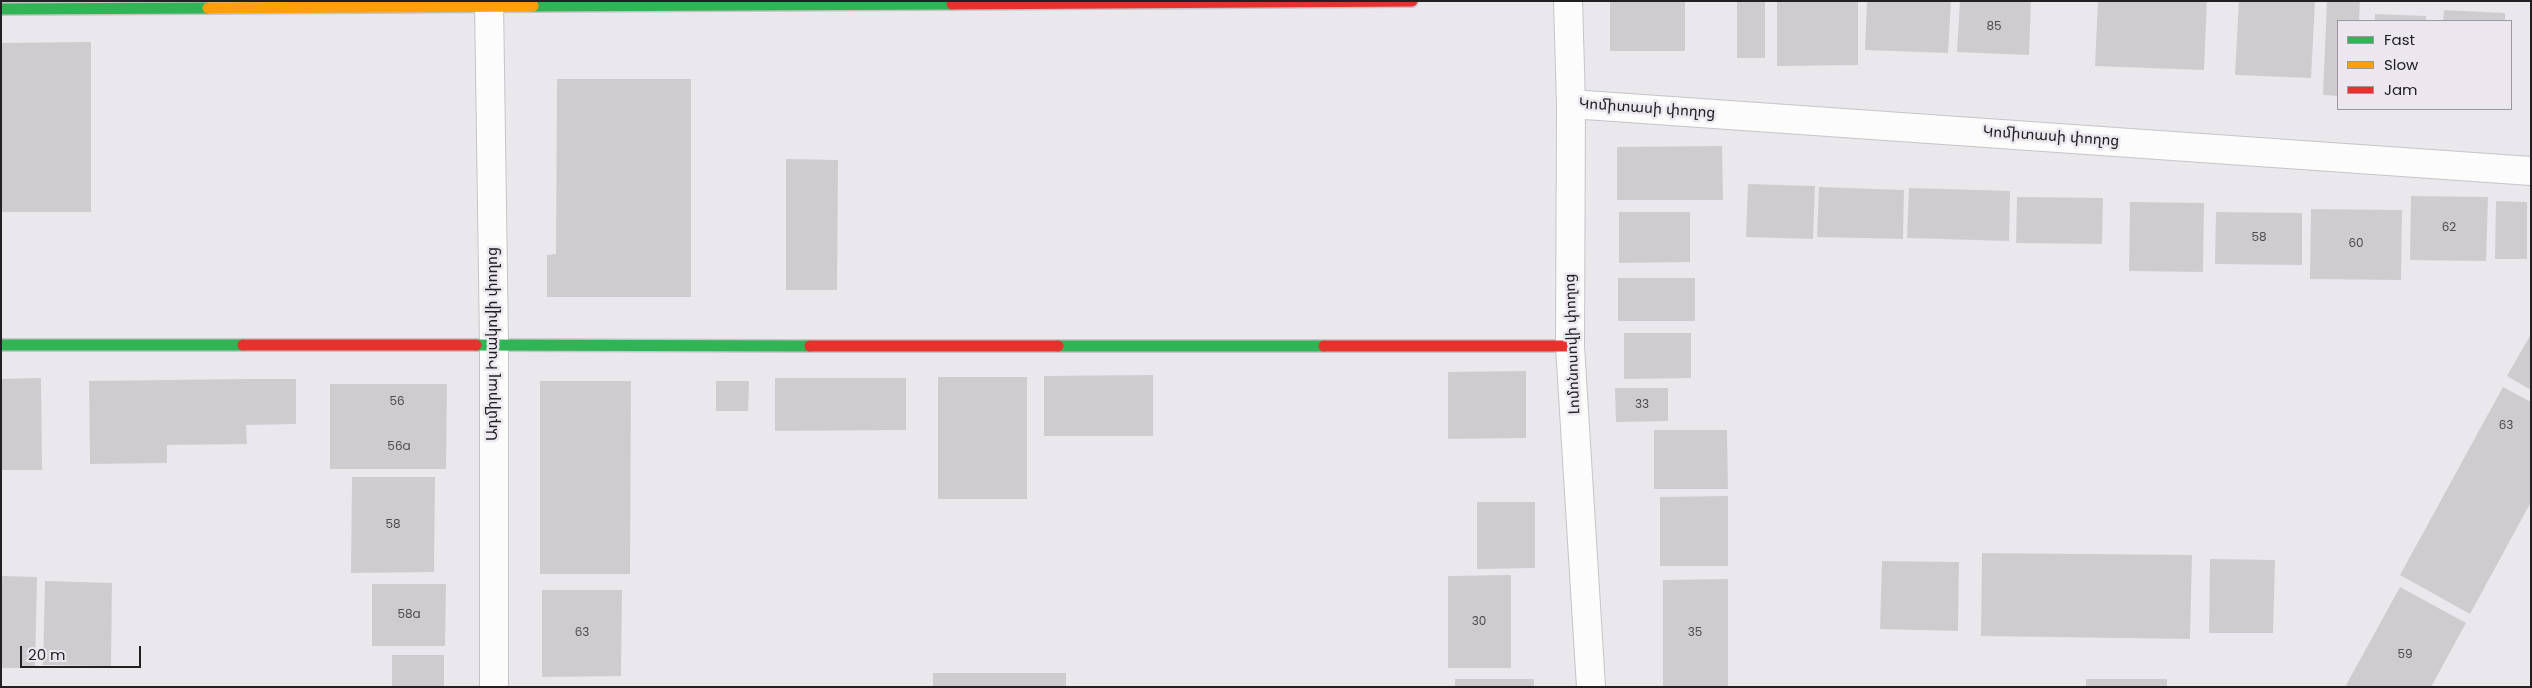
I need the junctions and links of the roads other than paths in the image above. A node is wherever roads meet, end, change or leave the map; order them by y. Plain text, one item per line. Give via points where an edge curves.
1 (1412, 1) edge
2 (1568, 1) edge
3 (489, 3) edge
4 (1, 9) edge
5 (1571, 104) junction
6 (2531, 171) edge
7 (494, 344) junction
8 (1, 346) edge
9 (1570, 346) junction
10 (494, 687) edge
11 (1590, 687) edge

1 - 3 street
2 - 5 street, Լոմոնոսովի փողոց
3 - 4 street
3 - 7 street, Ադմիրալ Իսակովի փողոց
5 - 6 street, Կոմիտասի փողոց
5 - 9 street, Լոմոնոսովի փողոց
7 - 8 street
7 - 9 street
7 - 10 street, Ադմիրալ Իսակովի փողոց
9 - 11 street, Լոմոնոսովի փողոց

